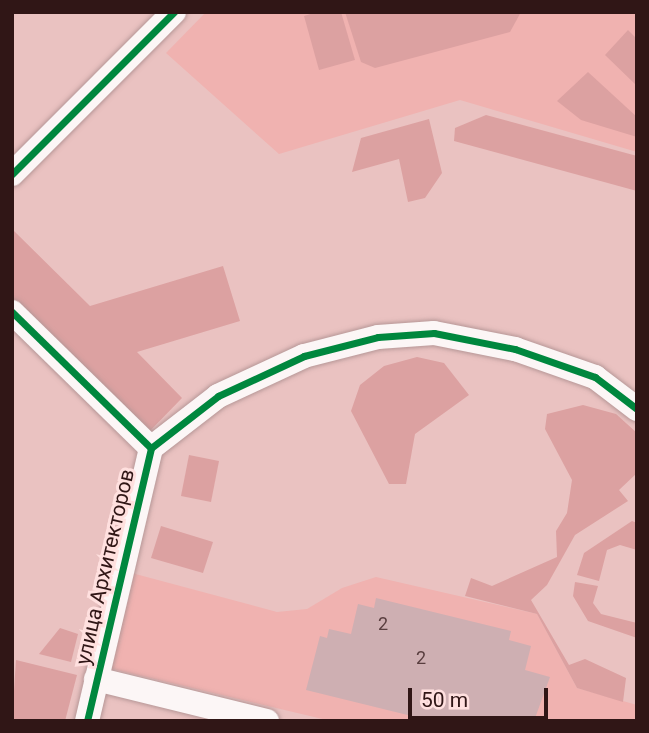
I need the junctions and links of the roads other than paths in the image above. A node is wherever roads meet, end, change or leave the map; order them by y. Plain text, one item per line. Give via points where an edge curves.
1 (174, 12) edge
2 (42, 142) junction
3 (12, 144) edge
4 (12, 174) edge
5 (12, 312) edge
6 (637, 409) edge
7 (151, 448) junction
8 (96, 679) junction
9 (87, 721) edge
10 (267, 721) edge

1 - 2 street
2 - 3 street
2 - 4 street
5 - 7 street
6 - 7 street, улица Архитекторов via 595,377 515,349 434,333 378,337 260,374 218,396
7 - 8 street, улица Архитекторов
8 - 9 street, улица Архитекторов
8 - 10 street, улица Архитекторов

